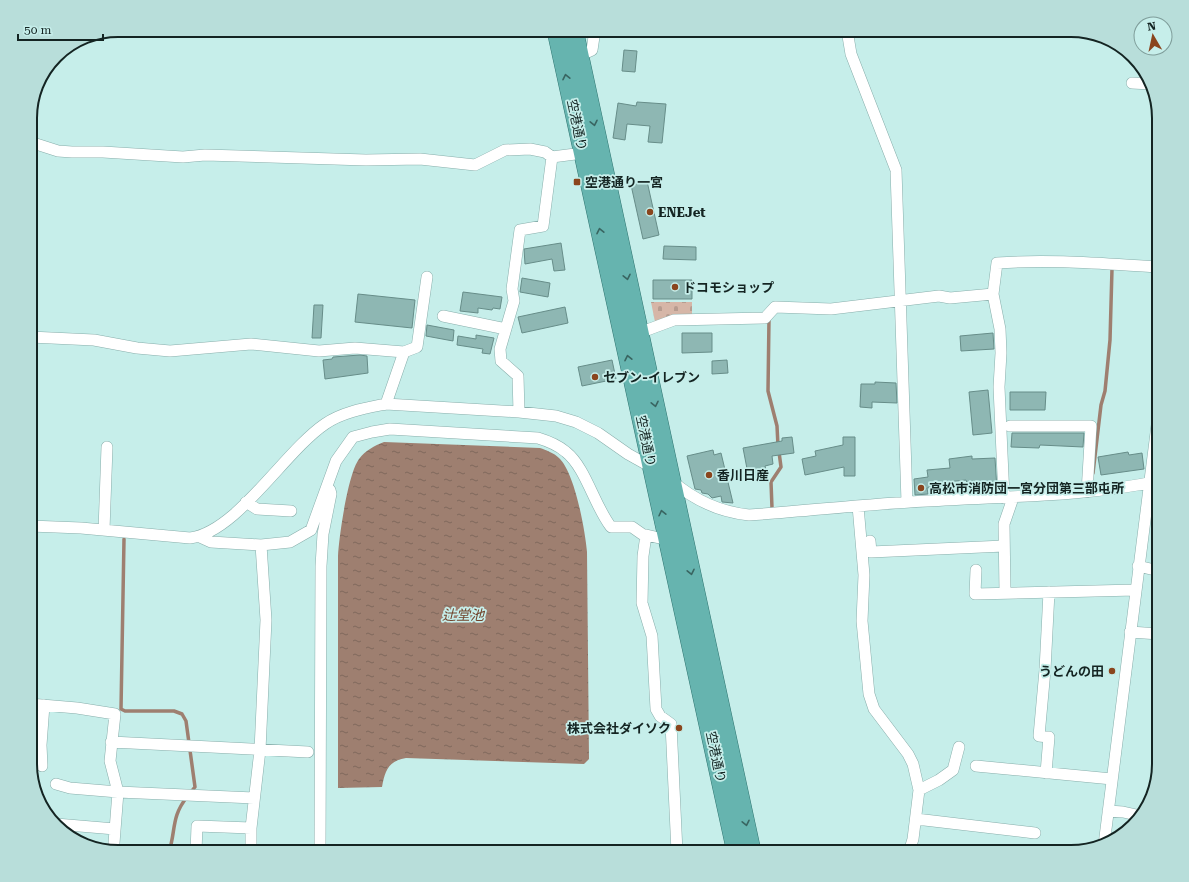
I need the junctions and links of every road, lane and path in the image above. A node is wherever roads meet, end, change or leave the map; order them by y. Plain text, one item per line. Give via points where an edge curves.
1 (558, 37) edge
2 (575, 37) edge
3 (594, 37) edge
4 (849, 37) edge
5 (579, 56) junction
6 (1132, 83) dead end
7 (1145, 84) edge
8 (37, 144) edge
9 (583, 153) junction
10 (552, 156) junction
11 (1152, 267) edge
12 (427, 277) dead end
13 (992, 294) junction
14 (900, 302) junction
15 (443, 316) dead end
16 (506, 328) junction
17 (639, 333) junction
18 (37, 337) edge
19 (404, 352) junction
20 (386, 404) junction
21 (519, 412) junction
22 (1010, 426) dead end
23 (107, 447) dead end
24 (652, 466) junction
25 (672, 481) junction
26 (1152, 482) edge
27 (329, 484) junction
28 (1087, 492) junction
29 (1152, 492) edge
30 (1008, 498) junction
31 (246, 502) junction
32 (907, 502) junction
33 (858, 506) junction
34 (291, 511) dead end
35 (37, 526) edge
36 (104, 530) junction
37 (646, 535) junction
38 (200, 537) junction
39 (676, 538) junction
40 (870, 541) dead end
41 (261, 545) junction
42 (1004, 546) junction
43 (1138, 566) junction
44 (1152, 569) edge
45 (976, 570) dead end
46 (1135, 590) junction
47 (1005, 592) junction
48 (1049, 592) junction
49 (1130, 632) junction
50 (1152, 634) edge
51 (37, 704) edge
52 (44, 705) junction
53 (111, 742) junction
54 (959, 747) dead end
55 (260, 750) junction
56 (308, 752) dead end
57 (42, 766) dead end
58 (976, 766) dead end
59 (1046, 773) junction
60 (1112, 779) junction
61 (56, 784) dead end
62 (919, 790) junction
63 (118, 792) junction
64 (732, 796) junction
65 (254, 798) junction
66 (1108, 811) junction
67 (1134, 814) edge
68 (916, 820) junction
69 (69, 828) edge
70 (251, 828) junction
71 (115, 829) junction
72 (1035, 833) dead end
73 (1105, 838) edge
74 (114, 843) dead end
75 (196, 845) edge
76 (251, 845) edge
77 (320, 845) edge
78 (677, 845) edge
79 (727, 845) edge
80 (736, 845) edge
81 (750, 845) edge
82 (763, 845) edge
83 (911, 845) edge

9 -> 1 highway, 空港通り
2 - 5 highway, 空港通り
3 - 5 street via 592,50
4 - 14 street via 852,54 896,170
5 -> 17 highway, 空港通り
6 - 7 street
8 - 10 street via 65,152 183,157 205,155 366,160 420,159 475,165 505,150 530,149
9 - 10 street
24 -> 9 highway, 空港通り
10 - 16 street via 544,226 520,230 512,289 514,301
11 - 13 street via 1068,262 997,263
12 - 19 street via 417,347
13 - 14 street via 950,298 938,296
13 - 30 street via 1000,329 999,387
14 - 17 street via 831,309 775,307 765,318 674,320
14 - 32 street
15 - 16 street
16 - 21 street via 500,349 501,361 518,376
17 -> 25 highway, 空港通り
18 - 19 street via 94,340 170,351 251,344 307,351 355,348
19 - 20 street
20 - 21 street
20 - 31 street via 365,408 325,423
21 - 24 street via 556,416 576,422
22 - 28 street via 1091,426
23 - 36 street
24 - 25 street
39 -> 24 highway, 空港通り
25 - 33 street via 696,498 732,513 771,514
25 - 39 highway, 空港通り
26 - 28 street
27 - 37 street via 336,461 353,438 372,432 390,429 538,438 566,451 576,462 601,515 611,527 632,527
27 - 41 street via 311,530 290,542
27 - 77 street via 332,494 323,534 321,566
28 - 30 street
29 - 43 street
30 - 32 street
30 - 42 street
31 - 34 street via 257,509
31 - 38 street via 228,520
32 - 33 street
33 - 62 street via 864,575 862,621 869,694 874,709 908,754
35 - 36 street
36 - 38 street
37 - 39 street
37 - 78 street via 642,603 652,636 656,709 660,716 671,724
38 - 41 street via 211,542
39 - 64 highway, 空港通り
39 - 79 highway via 665,557
39 - 82 highway via 698,547
40 - 42 street via 871,552
41 - 55 street via 266,620
42 - 47 street
43 - 44 street
43 - 46 street
45 - 47 street via 975,594
46 - 48 street
46 - 49 street
47 - 48 street
48 - 59 street via 1039,736 1049,737
49 - 50 street
49 - 60 street
51 - 52 street
52 - 53 street via 115,714
52 - 57 street
53 - 55 street
53 - 63 street via 110,761
54 - 62 street via 953,770 940,780
55 - 56 street
55 - 65 street
58 - 59 street
59 - 60 street
60 - 66 street
61 - 63 street via 70,788
62 - 68 street
63 - 65 street
63 - 71 street
64 - 80 highway, 空港通り
64 -> 81 highway, 空港通り
65 - 70 street
66 - 67 street
66 - 73 street
68 - 72 street
68 - 83 street
69 - 71 street
70 - 75 street via 197,826
70 - 76 street
71 - 74 street

